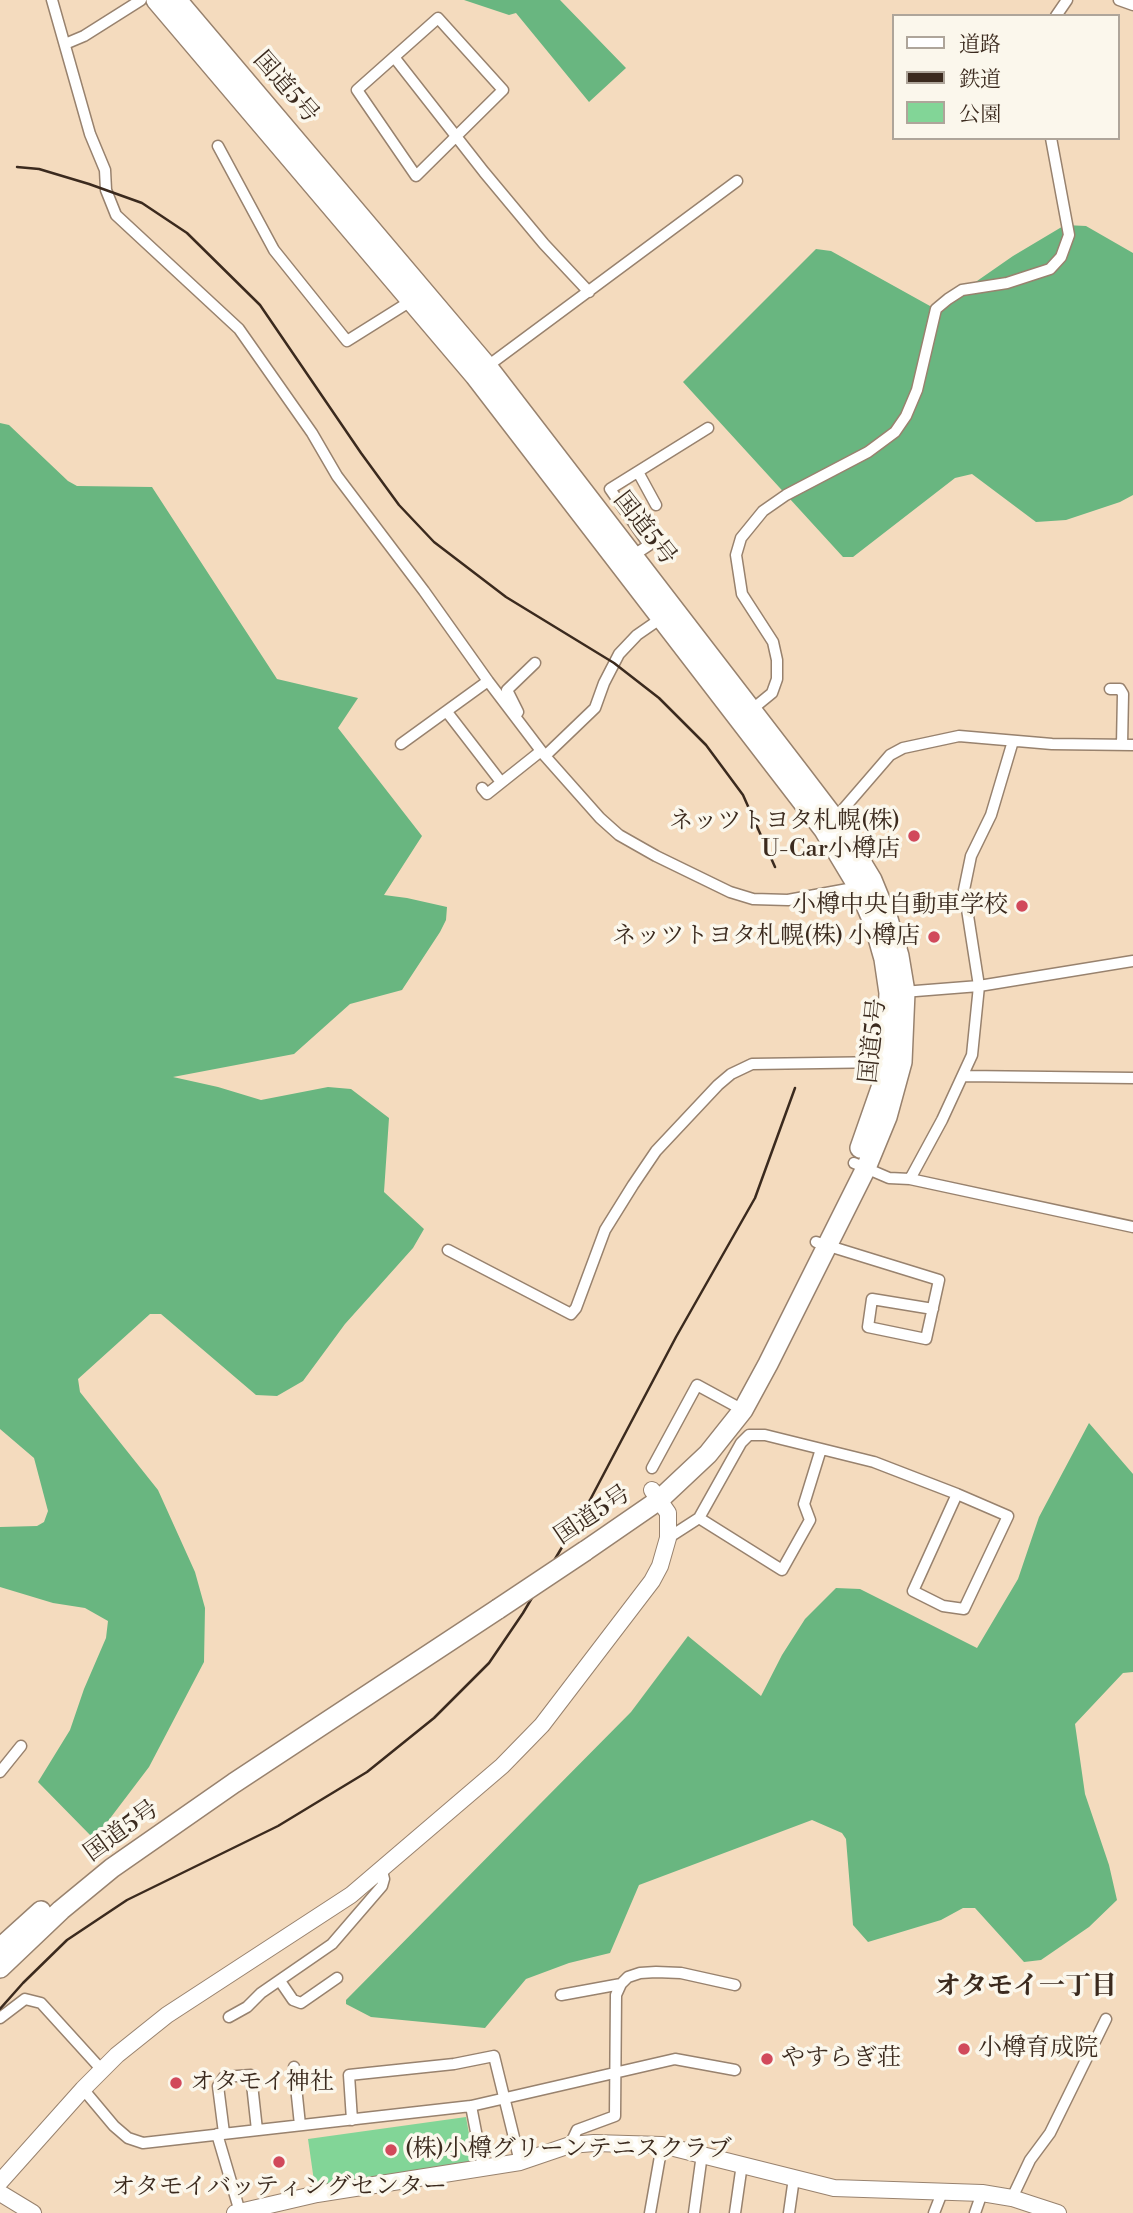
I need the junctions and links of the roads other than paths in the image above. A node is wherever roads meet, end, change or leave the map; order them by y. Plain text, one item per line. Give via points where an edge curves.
1 (52, 0) edge
2 (141, 0) edge
3 (156, 0) edge
4 (177, 0) edge
5 (1119, 0) edge
6 (1133, 5) edge
7 (65, 44) junction
8 (394, 57) junction
9 (458, 137) junction
10 (1051, 140) edge
11 (218, 146) dead end
12 (737, 181) dead end
13 (589, 292) junction
14 (418, 296) junction
15 (481, 371) junction
16 (708, 428) dead end
17 (638, 472) junction
18 (656, 505) dead end
19 (627, 560) junction
20 (668, 612) junction
21 (535, 663) dead end
22 (488, 681) junction
23 (1110, 688) dead end
24 (447, 712) junction
25 (746, 714) junction
26 (514, 717) junction
27 (1013, 741) junction
28 (401, 744) dead end
29 (1128, 745) edge
30 (543, 753) junction
31 (501, 782) junction
32 (482, 788) dead end
33 (829, 825) junction
34 (857, 886) junction
35 (1133, 961) edge
36 (978, 986) junction
37 (897, 992) junction
38 (894, 1062) junction
39 (964, 1076) junction
40 (1133, 1078) edge
41 (860, 1166) junction
42 (910, 1179) junction
43 (1133, 1227) edge
44 (821, 1244) junction
45 (448, 1250) dead end
46 (933, 1308) junction
47 (737, 1406) junction
48 (821, 1449) junction
49 (652, 1468) dead end
50 (957, 1494) junction
51 (656, 1495) junction
52 (699, 1518) junction
53 (668, 1538) junction
54 (498, 1602) junction
55 (21, 1745) dead end
56 (0, 1772) edge
57 (382, 1871) junction
58 (0, 1948) edge
59 (0, 1968) edge
60 (337, 1978) dead end
61 (280, 1982) junction
62 (621, 1984) junction
63 (735, 1985) dead end
64 (561, 1995) dead end
65 (229, 2017) dead end
66 (0, 2018) edge
67 (1106, 2019) dead end
68 (294, 2067) dead end
69 (102, 2069) junction
70 (735, 2070) dead end
71 (614, 2073) junction
72 (83, 2089) junction
73 (505, 2098) junction
74 (471, 2106) junction
75 (352, 2120) junction
76 (300, 2125) junction
77 (257, 2130) junction
78 (220, 2133) junction
79 (570, 2145) junction
80 (662, 2145) junction
81 (702, 2154) junction
82 (520, 2162) junction
83 (742, 2164) junction
84 (483, 2168) junction
85 (794, 2178) junction
86 (1, 2182) edge
87 (943, 2190) junction
88 (982, 2193) junction
89 (1012, 2198) junction
90 (263, 2209) edge
91 (237, 2212) edge
92 (33, 2213) edge
93 (650, 2213) edge
94 (694, 2213) edge
95 (734, 2213) edge
96 (789, 2213) edge
97 (934, 2213) edge
98 (975, 2213) edge
99 (1058, 2213) edge

1 - 7 street
2 - 7 street
3 - 14 highway, 国道5号
4 - 14 highway, 国道5号
5 - 6 street
7 - 22 street via 116,215 239,329 337,477
8 - 9 street
8 - 9 street via 357,90 416,176
8 - 9 street via 438,18 503,90
9 - 13 street
10 - 25 street via 1069,235 1061,257 1050,269 1007,283 962,290 936,309 918,390 895,432 869,452 763,510 741,538 736,555 742,594 773,642 777,660 772,693
11 - 14 street via 274,250 347,341
12 - 13 street
13 - 15 street
14 - 15 highway, 国道5号
15 - 19 highway, 国道5号
16 - 17 street
17 - 18 street
17 - 19 street via 610,489 649,545
19 - 20 highway, 国道5号
20 - 25 highway, 国道5号
20 - 30 street via 620,654 595,708
21 - 26 street via 507,690 518,712
22 - 24 street
22 - 26 street
23 - 29 street via 1123,694
24 - 28 street
24 - 31 street
25 - 33 highway, 国道5号
26 - 30 street
27 - 29 street
27 - 33 street via 959,736 903,748 890,755
27 - 36 street via 991,815 971,856 964,890
30 - 31 street
30 - 34 street via 619,835 730,892 753,899 788,900
31 - 32 street via 487,794
33 - 34 highway, 国道5号
33 - 37 highway, 国道5号 via 872,880 888,919 899,956
34 - 37 highway, 国道5号
35 - 36 street
36 - 37 street
36 - 39 street via 974,1044
37 - 38 highway, 国道5号
38 - 41 highway, 国道5号 via 887,1117
38 - 45 street via 752,1064 731,1074 656,1151 633,1185 606,1230 570,1314
39 - 40 street
39 - 42 street
41 - 42 street via 890,1178
41 - 44 highway, 国道5号
42 - 43 street
44 - 46 street via 939,1280
44 - 47 highway, 国道5号
46 - 46 street via 926,1339 868,1328 872,1299
47 - 49 street via 697,1385
47 - 51 highway, 国道5号 via 708,1454
48 - 50 street via 874,1462
48 - 52 street via 749,1435
48 - 52 street via 804,1504 810,1520 782,1570
50 - 50 street via 913,1591 943,1606 964,1609 1008,1516
51 - 53 street via 667,1513
51 - 54 highway, 国道5号, bridge
52 - 53 street
53 - 57 street via 652,1581 542,1725
54 - 58 highway, 国道5号 via 228,1772 103,1858
54 - 59 highway, 国道5号 via 111,1868
55 - 56 street
57 - 61 street via 382,1886 332,1944
57 - 69 street via 167,2015
60 - 61 street via 301,2003 293,2000
61 - 65 street
62 - 63 street via 640,1973 656,1972
62 - 64 street
62 - 71 street via 616,1995
66 - 69 street via 25,1999 41,2003
67 - 89 street
68 - 76 street
69 - 72 street
70 - 71 street via 675,2059
71 - 73 street
71 - 79 street via 615,2116 578,2130
72 - 78 street via 114,2126 143,2143
72 - 86 street
73 - 74 street
73 - 75 street via 494,2056 349,2075
73 - 82 street
74 - 75 street
74 - 84 street
75 - 76 street
76 - 77 street
77 - 78 street
77 - 78 street via 251,2075 224,2077 218,2086
78 - 91 street
79 - 80 street
79 - 82 street
80 - 81 street
80 - 93 street
81 - 83 street
81 - 94 street
82 - 84 street
83 - 85 street
83 - 95 street
84 - 90 street via 317,2194
85 - 87 street via 834,2188
85 - 96 street
86 - 92 street
87 - 88 street
87 - 97 street
88 - 89 street
88 - 98 street
89 - 99 street
90 - 91 street

